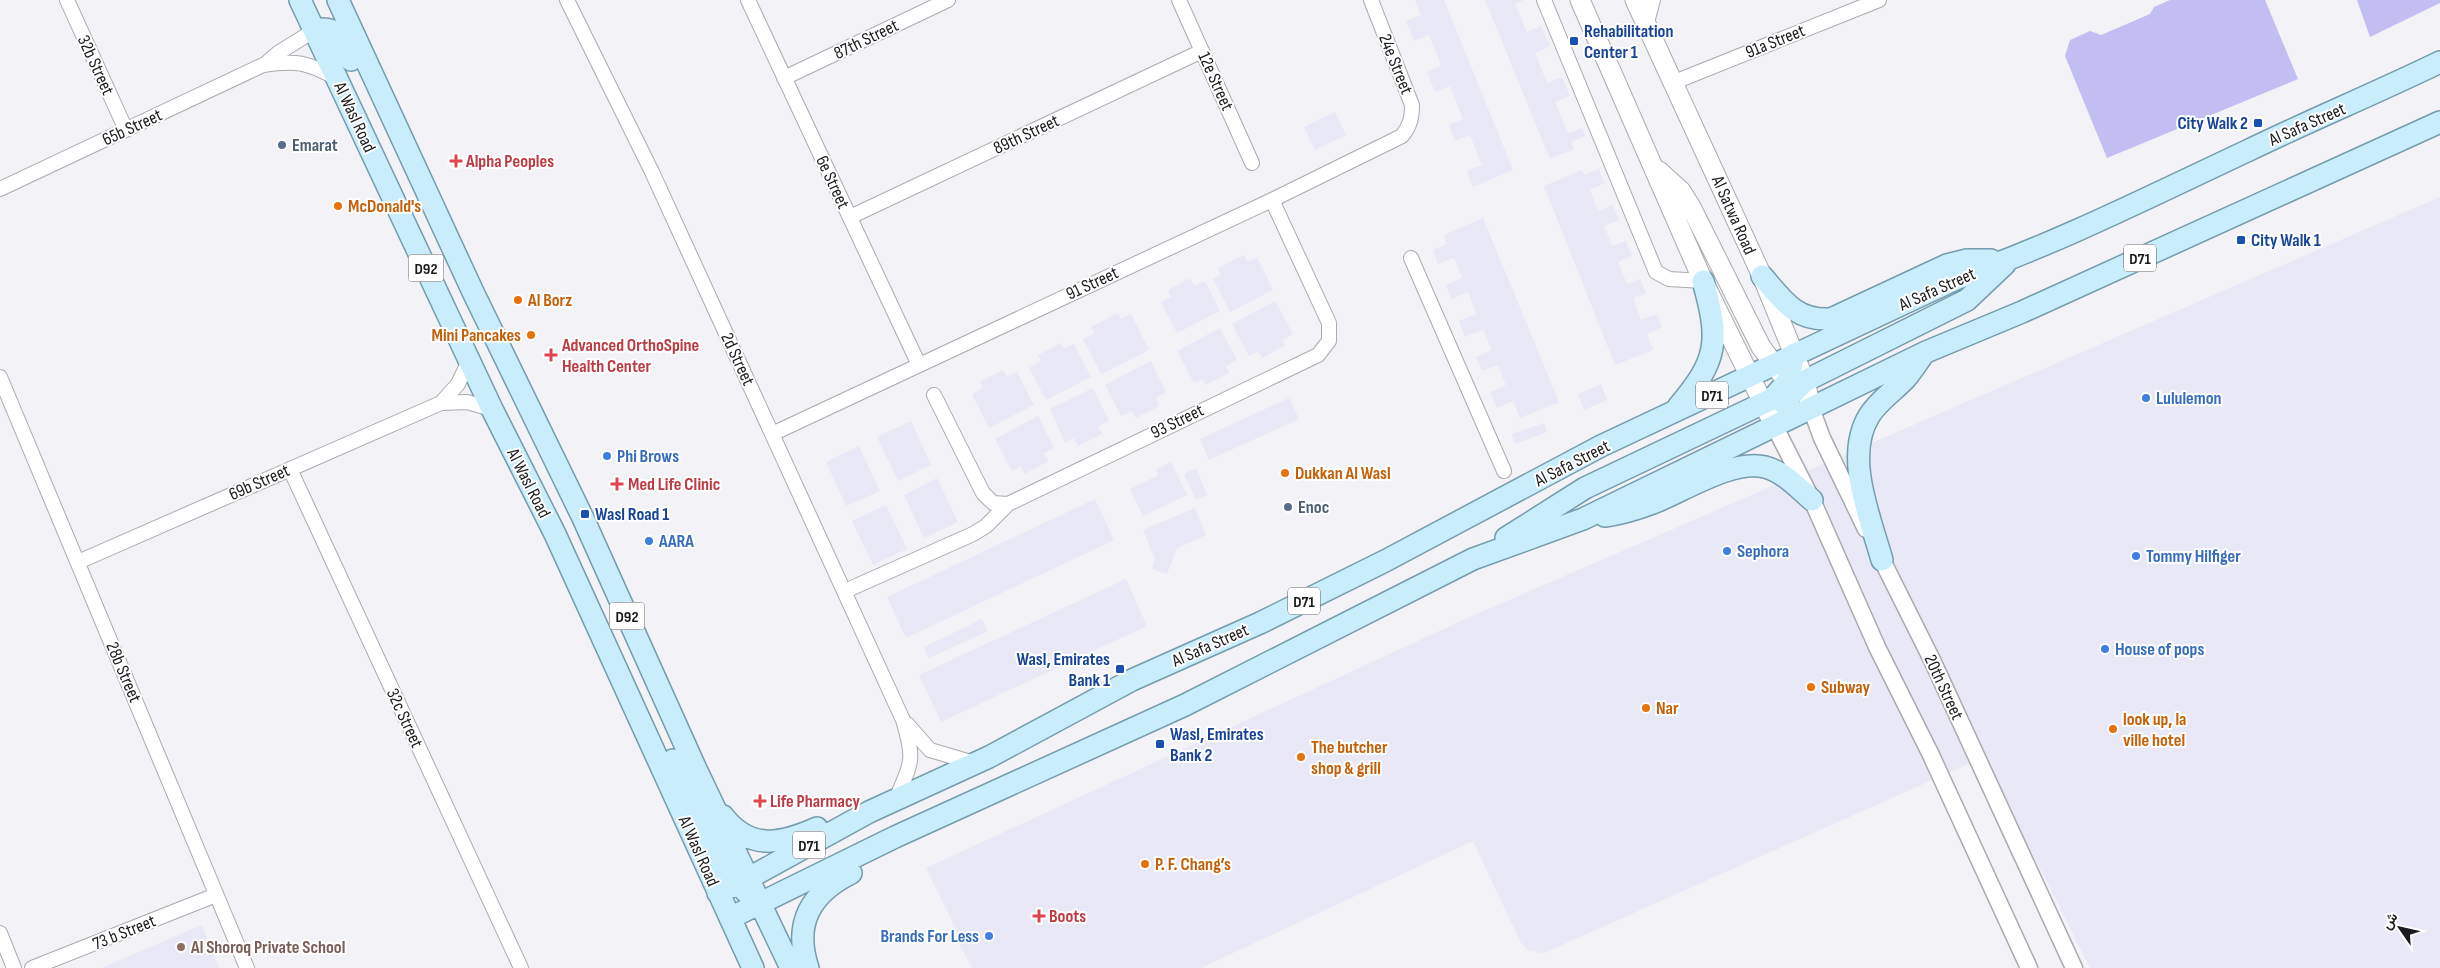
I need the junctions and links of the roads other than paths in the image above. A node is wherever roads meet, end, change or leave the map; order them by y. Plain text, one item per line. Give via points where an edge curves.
1 (66, 0) edge
2 (300, 0) edge
3 (338, 0) edge
4 (567, 0) edge
5 (748, 0) edge
6 (948, 0) edge
7 (1179, 0) edge
8 (1371, 0) edge
9 (1544, 0) edge
10 (1580, 0) edge
11 (1635, 0) edge
12 (1653, 0) edge
13 (1879, 0) edge
14 (1646, 26) junction
15 (314, 30) junction
16 (1202, 51) junction
17 (2440, 62) edge
18 (263, 65) junction
19 (336, 78) junction
20 (784, 78) junction
21 (1672, 83) junction
22 (2440, 122) edge
23 (1408, 128) joint
24 (126, 130) junction
25 (1252, 163) dead end
26 (1654, 166) junction
27 (0, 189) edge
28 (1272, 200) junction
29 (850, 217) junction
30 (1411, 258) dead end
31 (2009, 260) junction
32 (1762, 276) junction
33 (1703, 281) junction
34 (473, 292) junction
35 (1783, 328) junction
36 (1756, 338) junction
37 (1926, 352) junction
38 (1794, 354) junction
39 (469, 361) junction
40 (919, 365) junction
41 (1773, 365) junction
42 (1828, 370) junction
43 (0, 377) edge
44 (1750, 377) junction
45 (1796, 384) junction
46 (1726, 388) junction
47 (934, 395) dead end
48 (1840, 395) junction
49 (441, 403) junction
50 (1764, 404) junction
51 (1811, 408) junction
52 (492, 409) junction
53 (1674, 413) junction
54 (1739, 415) junction
55 (1775, 427) junction
56 (772, 434) junction
57 (290, 469) junction
58 (1504, 471) dead end
59 (1812, 500) junction
60 (1008, 504) junction
61 (1582, 519) junction
62 (1473, 559) junction
63 (1882, 560) junction
64 (78, 562) junction
65 (845, 591) junction
66 (611, 654) junction
67 (903, 720) junction
68 (974, 763) junction
69 (896, 799) junction
70 (712, 801) junction
71 (869, 812) junction
72 (895, 837) junction
73 (744, 881) junction
74 (718, 893) junction
75 (216, 895) junction
76 (761, 902) junction
77 (730, 918) junction
78 (0, 933) edge
79 (14, 968) edge
80 (32, 968) edge
81 (247, 968) edge
82 (521, 968) edge
83 (753, 968) edge
84 (791, 968) edge
85 (808, 968) edge
86 (2029, 968) edge
87 (2074, 968) edge

1 - 24 street, 32b Street
2 - 15 main road, Al Wasl Road / D92
3 - 34 main road, Al Wasl Road / D92
4 - 56 street, 2d Street via 652,172
5 - 20 street, 6e Street
6 - 20 street, 87th Street
7 - 16 street, 12e Street
8 - 23 street, 24e Street via 1412,104
9 - 33 street via 1656,272 1669,279
10 - 26 main road
11 - 14 main road, Al Satwa Road
12 - 14 street
13 - 21 street, 91a Street
14 - 21 main road, Al Satwa Road
15 - 18 street, 65b Street
15 - 19 main road, Al Wasl Road / D92
15 - 34 main road via 325,28 338,35 435,231
16 - 25 street, 12e Street
16 - 29 street, 89th Street
17 - 31 main road, Al Safa Street / D71 via 2103,220
18 - 19 street, 65b Street via 304,62
18 - 24 street, 65b Street
19 - 39 main road, Al Wasl Road / D92
20 - 29 street, 6e Street
21 - 32 main road, Al Satwa Road
22 - 37 main road, D71
23 - 28 street, 91 Street via 1392,142
24 - 27 street, 65b Street
26 - 33 main road
26 - 36 main road via 1691,207
28 - 40 street, 91 Street
28 - 60 street, 93 Street via 1329,323 1329,341 1325,349
29 - 40 street, 6e Street
30 - 58 street
31 - 32 main road via 1967,260 1947,265 1831,319 1818,320 1793,310
31 - 38 main road, Al Safa Street / D71 via 1958,278
31 - 42 main road via 1967,300
32 - 35 main road, Al Satwa Road
33 - 44 main road
33 - 53 main road via 1711,307 1712,350 1700,381
34 - 70 main road, Al Wasl Road / D92 via 584,518
35 - 36 main road via 1781,337 1773,343 1764,344
35 - 38 main road, Al Satwa Road
36 - 41 main road
37 - 48 main road, D71
37 - 63 main road via 1869,416 1859,442 1858,469
38 - 41 main road, Al Safa Street / D71
38 - 45 main road
39 - 49 street, 69b Street via 458,384
39 - 52 main road, Al Wasl Road / D92
40 - 56 street, 91 Street
41 - 44 main road, Al Safa Street / D71
41 - 45 main road
42 - 45 main road
42 - 48 main road via 1824,383 1833,393
43 - 64 street, 28b Street
44 - 46 main road, Al Safa Street / D71
44 - 50 main road
45 - 50 main road
45 - 51 main road
45 - 55 main road via 1782,406
46 - 53 main road, Al Safa Street / D71
46 - 54 main road via 1734,387 1745,396 1745,410
47 - 60 street via 983,493 993,503
48 - 51 main road, D71
49 - 52 street, 69b Street via 467,402
49 - 57 street, 69b Street
50 - 54 main road
50 - 55 main road
51 - 55 main road, D71
51 - 63 street, 20th Street via 1826,447
52 - 66 main road, Al Wasl Road / D92
53 - 68 main road, Al Safa Street / D71 via 1601,446 1260,624 1132,680
54 - 62 main road via 1585,488
55 - 59 street
55 - 61 main road, D71
56 - 65 street, 2d Street
57 - 64 street, 69b Street
57 - 82 street, 32c Street
59 - 61 main road via 1781,473 1753,465 1727,471 1636,509
59 - 86 street via 1877,647 1930,753
60 - 65 street via 973,534
61 - 62 main road, D71
62 - 72 main road, D71 via 1184,705
63 - 87 street, 20th Street via 1932,660
64 - 75 street, 28b Street
65 - 67 street, 2d Street
66 - 73 main road via 628,669 641,688 727,868
66 - 74 main road, Al Wasl Road / D92
67 - 68 street, 2d Street via 930,750
67 - 69 street, 2d Street via 912,754 908,773
68 - 69 main road, Al Safa Street / D71
69 - 71 main road, Al Safa Street / D71
70 - 71 main road via 730,825 754,839 768,842 796,837 842,817
70 - 73 main road, Al Wasl Road / D92
71 - 73 main road, Al Safa Street / D71
72 - 76 main road, D71
72 - 85 main road via 882,856 828,886 811,906 802,935 802,949
73 - 74 main road, Al Safa Street / D71
73 - 76 main road, Al Wasl Road / D92
74 - 77 main road, Al Wasl Road / D92
75 - 80 street, 73 b Street
75 - 81 street, 28b Street
76 - 77 main road, D71
76 - 84 main road, Al Wasl Road / D92
77 - 83 main road, Al Wasl Road / D92
78 - 79 street

